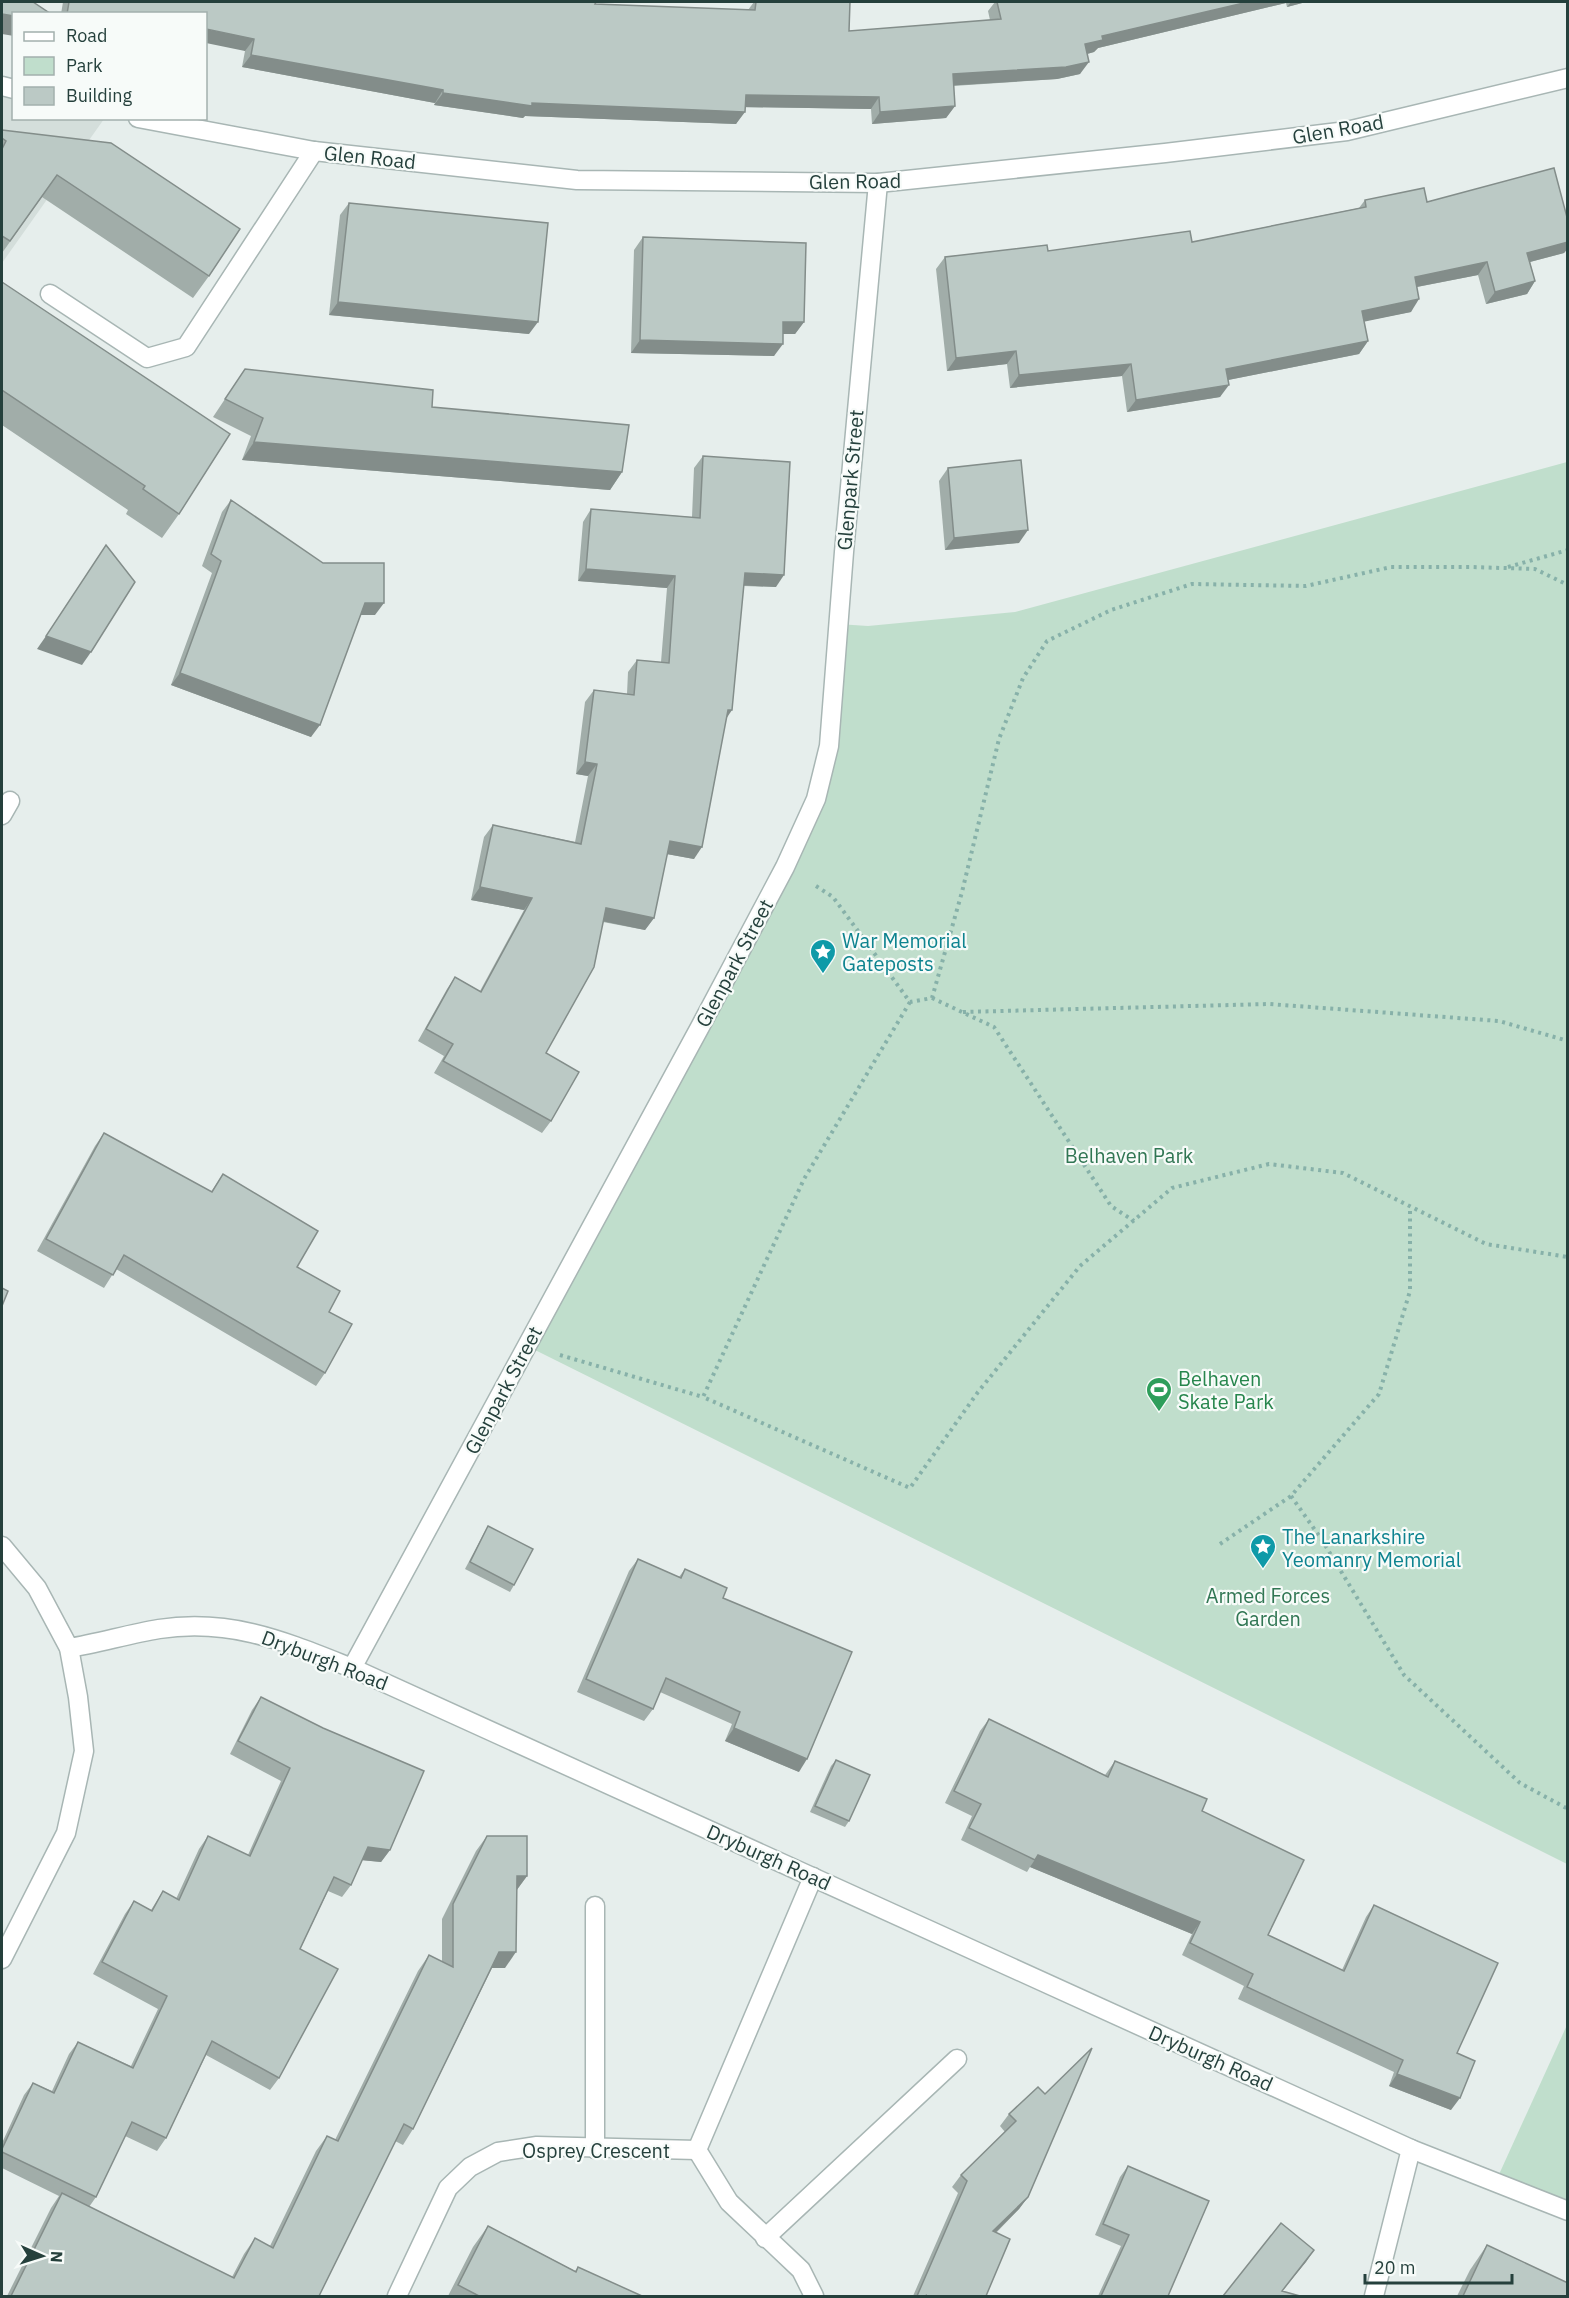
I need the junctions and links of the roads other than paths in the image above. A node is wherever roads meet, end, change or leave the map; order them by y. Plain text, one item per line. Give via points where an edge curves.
1 (1568, 78) edge
2 (149, 120) edge
3 (314, 150) junction
4 (878, 183) junction
5 (50, 294) dead end
6 (2, 1545) edge
7 (69, 1648) junction
8 (352, 1668) junction
9 (813, 1877) junction
10 (596, 1906) dead end
11 (2, 1959) edge
12 (957, 2059) dead end
13 (595, 2149) junction
14 (1412, 2149) junction
15 (697, 2150) junction
16 (1568, 2211) edge
17 (765, 2238) junction
18 (397, 2296) edge
19 (814, 2296) edge
20 (1374, 2296) edge

1 - 4 street, Glen Road via 1347,130
2 - 3 street, Glen Road
3 - 4 street, Glen Road via 577,180
3 - 5 street via 186,347 147,358
4 - 8 street, Glenpark Street via 829,746 816,799 785,867
6 - 7 street via 37,1588
7 - 8 street, Dryburgh Road via 160,1629 222,1626 271,1636
7 - 11 street via 84,1751 69,1821
8 - 9 street, Dryburgh Road
9 - 14 street, Dryburgh Road
9 - 15 street, Osprey Crescent
10 - 13 street
12 - 17 street
13 - 15 street, Osprey Crescent
13 - 18 street, Osprey Crescent via 537,2146 498,2152 470,2167 448,2188
14 - 16 street, Dryburgh Road
14 - 20 street
15 - 17 street, Osprey Crescent via 729,2202
17 - 19 street, Osprey Crescent via 801,2270

